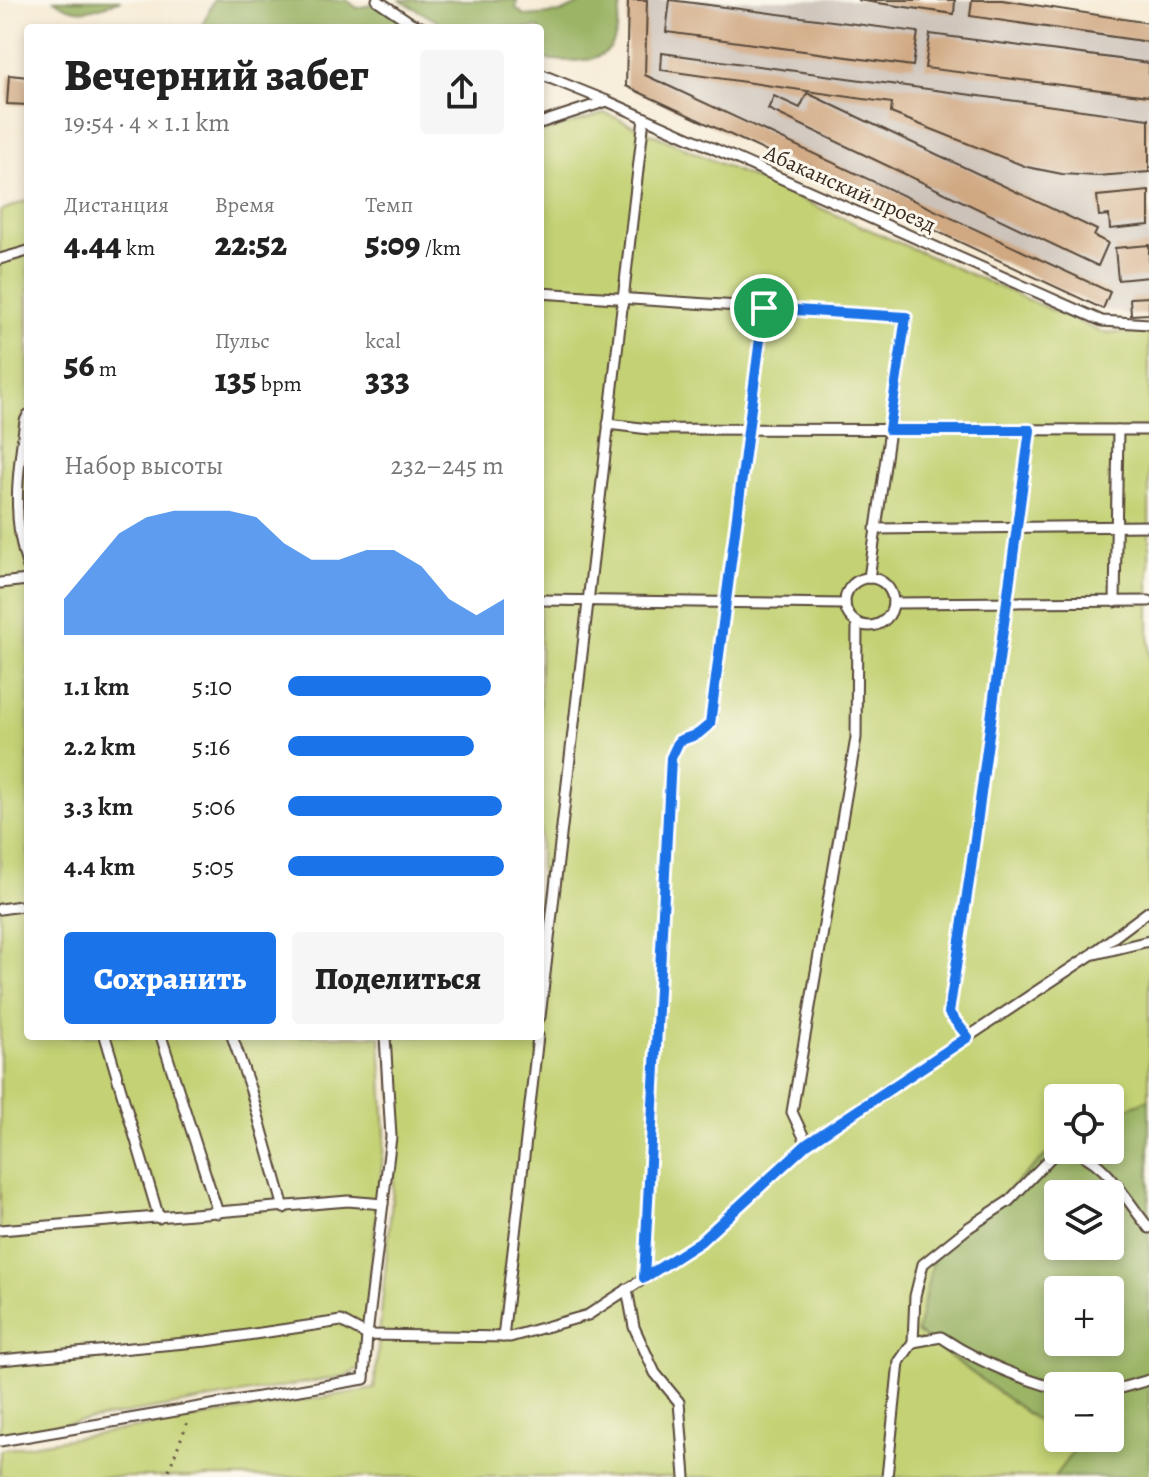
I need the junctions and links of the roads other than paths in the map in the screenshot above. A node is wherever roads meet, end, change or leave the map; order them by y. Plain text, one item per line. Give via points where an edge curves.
1 (377, 0) edge
2 (414, 24) edge
3 (544, 76) edge
4 (607, 101) junction
5 (644, 118) junction
6 (544, 122) edge
7 (24, 252) edge
8 (0, 259) edge
9 (544, 293) edge
10 (623, 298) junction
11 (764, 308) junction
12 (1149, 324) edge
13 (608, 424) junction
14 (24, 428) edge
15 (748, 429) junction
16 (889, 430) junction
17 (1030, 430) junction
18 (1118, 430) junction
19 (1149, 430) edge
20 (1149, 526) edge
21 (1017, 527) junction
22 (1116, 527) junction
23 (875, 529) junction
24 (24, 552) edge
25 (869, 578) junction
26 (24, 580) edge
27 (0, 583) edge
28 (544, 600) edge
29 (588, 601) junction
30 (1149, 601) edge
31 (1007, 602) junction
32 (1115, 602) junction
33 (725, 603) junction
34 (893, 603) junction
35 (845, 604) junction
36 (857, 624) junction
37 (24, 906) edge
38 (0, 909) edge
39 (1149, 911) edge
40 (1149, 941) edge
41 (1091, 955) junction
42 (544, 982) edge
43 (968, 1037) junction
44 (106, 1040) edge
45 (162, 1040) edge
46 (233, 1040) edge
47 (385, 1040) edge
48 (538, 1040) edge
49 (807, 1144) junction
50 (1045, 1164) edge
51 (1095, 1164) edge
52 (383, 1204) junction
53 (284, 1208) junction
54 (218, 1213) junction
55 (159, 1218) junction
56 (1149, 1228) edge
57 (0, 1230) edge
58 (644, 1278) junction
59 (627, 1289) junction
60 (367, 1335) junction
61 (503, 1337) junction
62 (913, 1342) junction
63 (0, 1360) edge
64 (1149, 1380) edge
65 (1044, 1385) edge
66 (1124, 1387) edge
67 (0, 1441) edge
68 (685, 1477) edge
69 (887, 1477) edge

1 - 2 lane
3 - 4 lane, Абаканский проезд
4 - 5 lane, Абаканский проезд
4 - 6 lane
5 - 10 lane
5 - 12 lane, Абаканский проезд via 1102,321
7 - 8 lane
9 - 10 lane
10 - 11 lane
10 - 13 lane
11 - 15 lane
11 - 16 lane via 906,317
13 - 15 lane
13 - 29 lane
14 - 24 lane via 17,480
15 - 16 lane
15 - 33 lane
16 - 17 lane
16 - 23 lane
17 - 18 lane
17 - 21 lane
18 - 19 lane
18 - 22 lane
20 - 22 lane
21 - 22 lane
21 - 23 lane
21 - 31 lane
22 - 32 lane
23 - 25 lane
25 - 34 lane via 889,588
25 - 35 lane via 849,589
26 - 27 lane
28 - 29 lane
29 - 33 lane
29 - 42 lane
30 - 32 lane
31 - 32 lane
31 - 34 lane
31 - 43 lane via 949,1013
33 - 35 lane
33 - 58 lane via 710,724 679,741 671,758
34 - 36 lane via 881,623
35 - 36 lane
36 - 49 lane via 856,738 792,1112
37 - 38 lane
39 - 41 lane
40 - 41 lane
41 - 43 lane
43 - 49 lane
44 - 55 lane
45 - 54 lane
46 - 53 lane
47 - 52 lane via 391,1137
48 - 61 lane
49 - 58 lane via 700,1242
50 - 62 lane via 1009,1201 923,1264
51 - 56 lane
52 - 53 lane via 348,1201
52 - 60 lane
53 - 54 lane
54 - 55 lane
55 - 57 lane
58 - 59 lane
59 - 61 lane via 588,1315
59 - 68 lane via 634,1327 655,1373 679,1402
60 - 61 lane
60 - 63 lane via 341,1321 207,1341
60 - 67 lane via 364,1379
62 - 65 lane via 941,1337 968,1355
62 - 69 lane via 899,1362
64 - 66 lane

